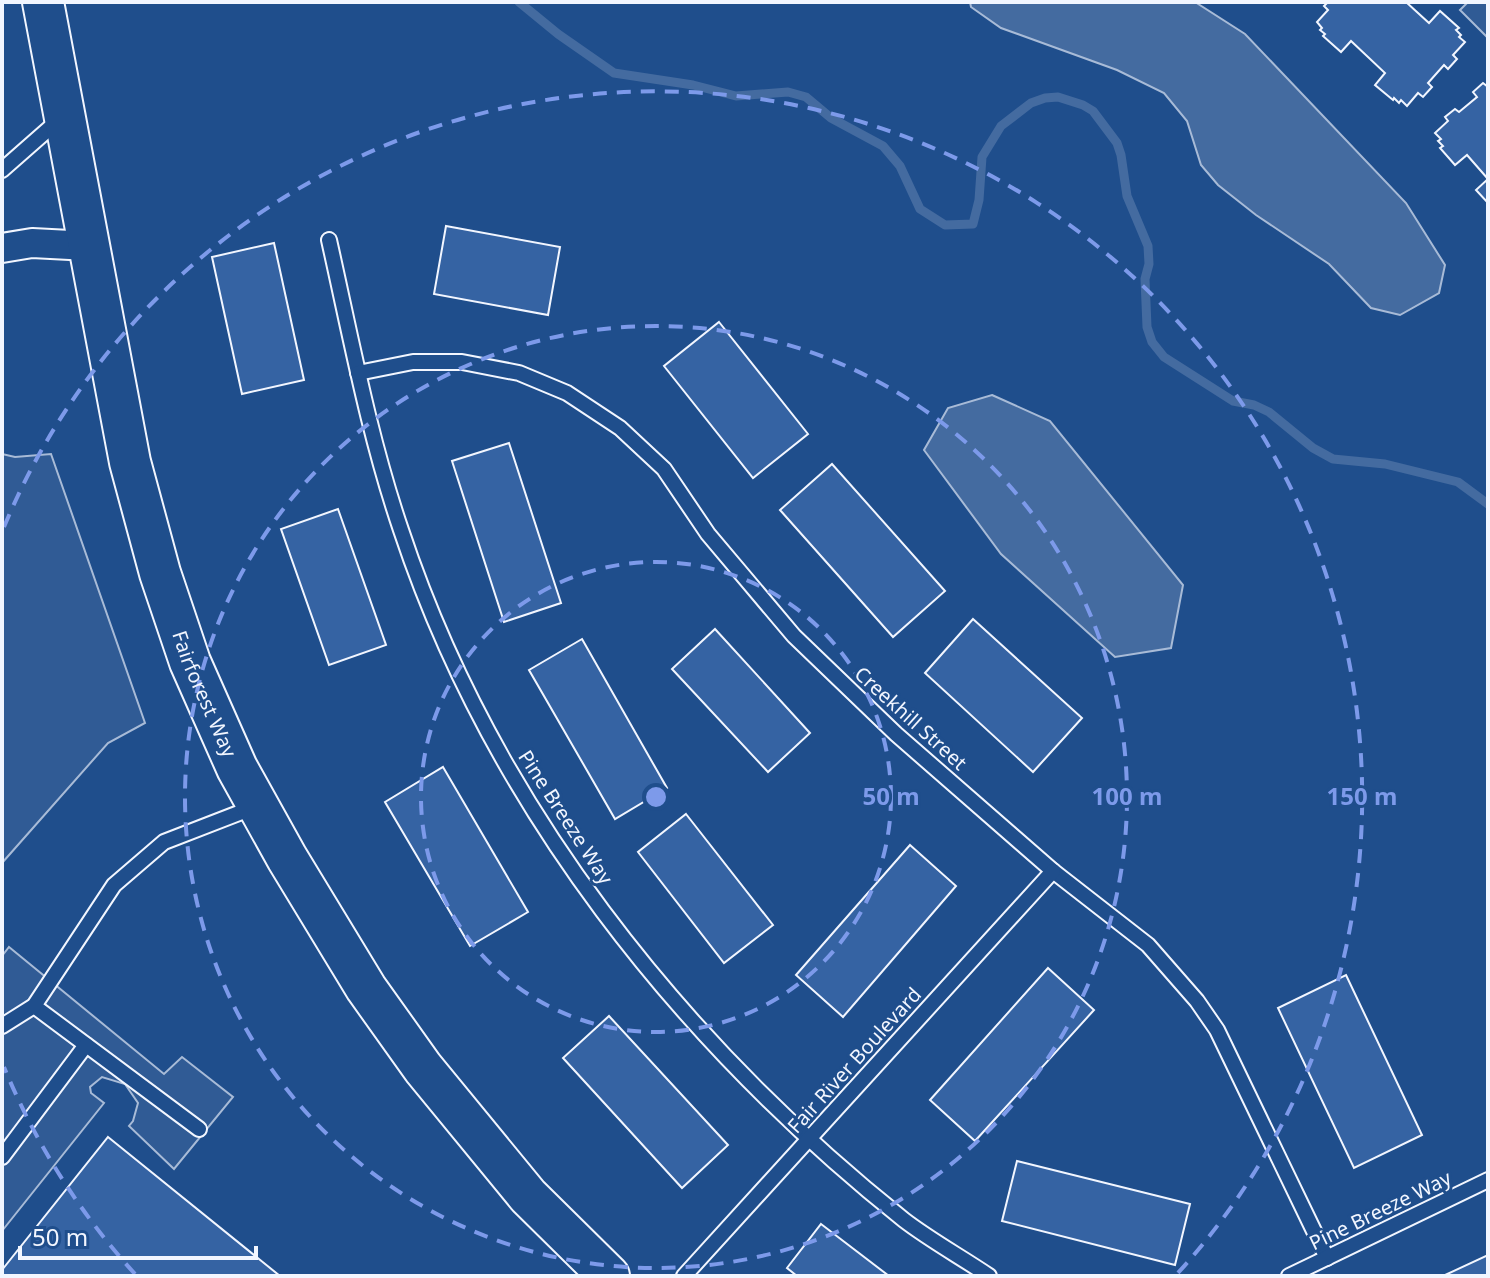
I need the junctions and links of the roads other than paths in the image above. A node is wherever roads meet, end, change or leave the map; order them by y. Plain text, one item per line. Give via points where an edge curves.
1 (43, 2) edge
2 (64, 116) junction
3 (2, 170) edge
4 (329, 240) dead end
5 (89, 246) junction
6 (2, 248) edge
7 (358, 373) junction
8 (258, 806) junction
9 (1053, 871) junction
10 (34, 1006) junction
11 (2, 1026) edge
12 (86, 1045) junction
13 (199, 1129) dead end
14 (810, 1138) junction
15 (2, 1157) edge
16 (1488, 1180) edge
17 (1327, 1258) junction
18 (609, 1276) edge
19 (684, 1276) edge
20 (989, 1276) edge
21 (1289, 1276) edge

1 - 2 main road, Fairforest Way
2 - 3 lane
2 - 5 main road, Fairforest Way
4 - 7 lane, Pine Breeze Way
5 - 6 street via 32,243
5 - 8 main road, Fairforest Way via 130,462 160,573 190,662
7 - 9 lane, Creekhill Street via 413,362 462,362 519,373 567,393 620,428 664,469 708,534 794,636 896,734
7 - 14 lane, Pine Breeze Way via 402,533 451,656 536,815 617,932 679,1008
8 - 10 lane via 164,842 114,885
8 - 18 main road, Fairforest Way via 366,988 423,1068 528,1196
9 - 14 lane, Fair River Boulevard
9 - 17 lane, Creekhill Street via 1148,945 1197,1001 1217,1030
10 - 11 lane
10 - 12 lane
12 - 13 lane
12 - 15 lane
14 - 19 lane, Fair River Boulevard
14 - 20 lane, Pine Breeze Way via 906,1221
16 - 17 lane, Pine Breeze Way
17 - 21 lane, Pine Breeze Way

